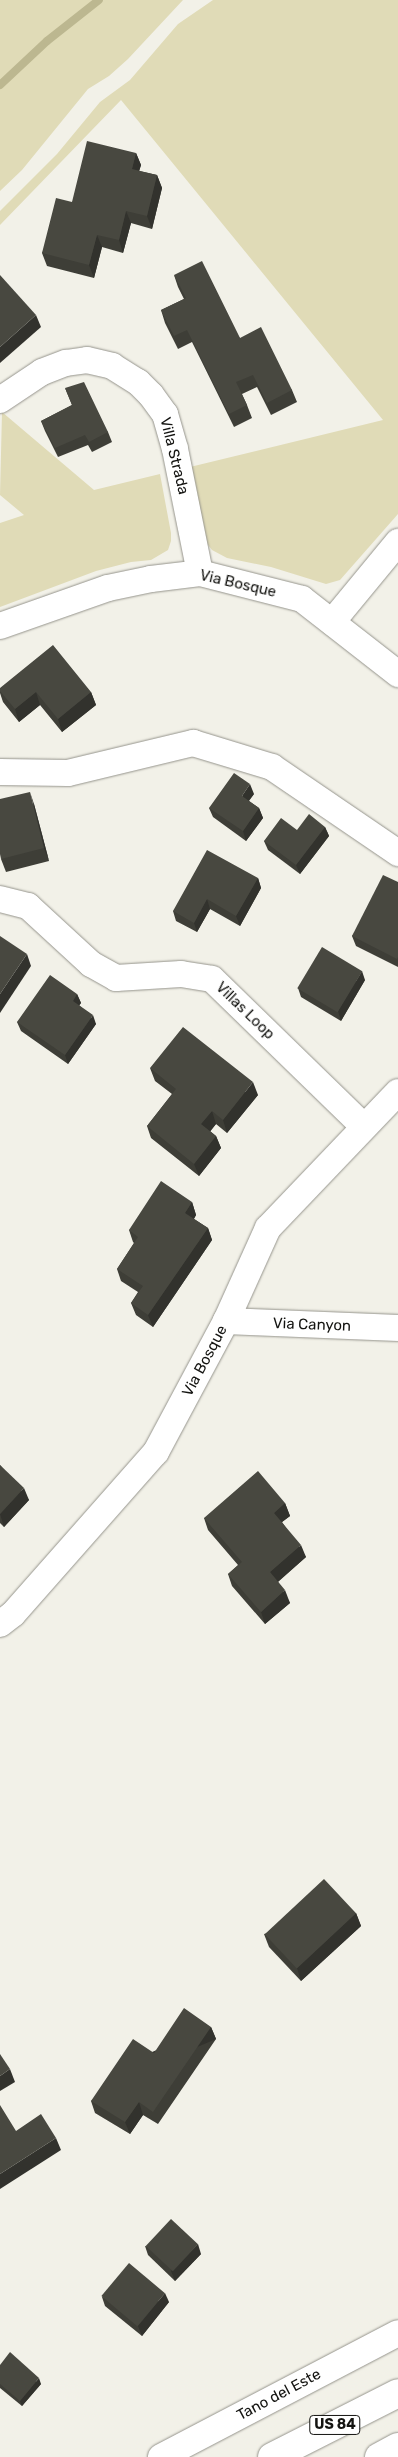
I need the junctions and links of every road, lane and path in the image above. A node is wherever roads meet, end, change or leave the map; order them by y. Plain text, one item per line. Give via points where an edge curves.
1 (0, 400) edge
2 (398, 542) edge
3 (200, 573) junction
4 (332, 622) junction
5 (0, 626) edge
6 (398, 674) edge
7 (0, 772) edge
8 (398, 853) edge
9 (0, 899) edge
10 (398, 1092) edge
11 (363, 1126) junction
12 (226, 1321) junction
13 (398, 1328) edge
14 (0, 1624) edge
15 (398, 2333) edge
16 (398, 2393) edge
17 (398, 2447) edge
18 (161, 2457) edge
19 (272, 2457) edge
20 (379, 2457) edge

1 - 3 street, Villa Strada via 42,372 66,363 87,360 112,366 138,382 165,414
2 - 4 street
3 - 4 street, Via Bosque via 302,599
3 - 5 street, Via Bosque via 108,588
4 - 6 street, Via Bosque
7 - 8 street via 68,773 192,743 272,767
9 - 11 street, Villas Loop via 28,906 91,964 116,978 181,974 212,980
10 - 11 street, Via Bosque
11 - 12 street, Via Bosque via 268,1228
12 - 13 street, Via Canyon
12 - 14 street, Via Bosque via 156,1452 13,1614
15 - 18 street, Tano del Este
16 - 19 highway, US 84
17 - 20 highway

